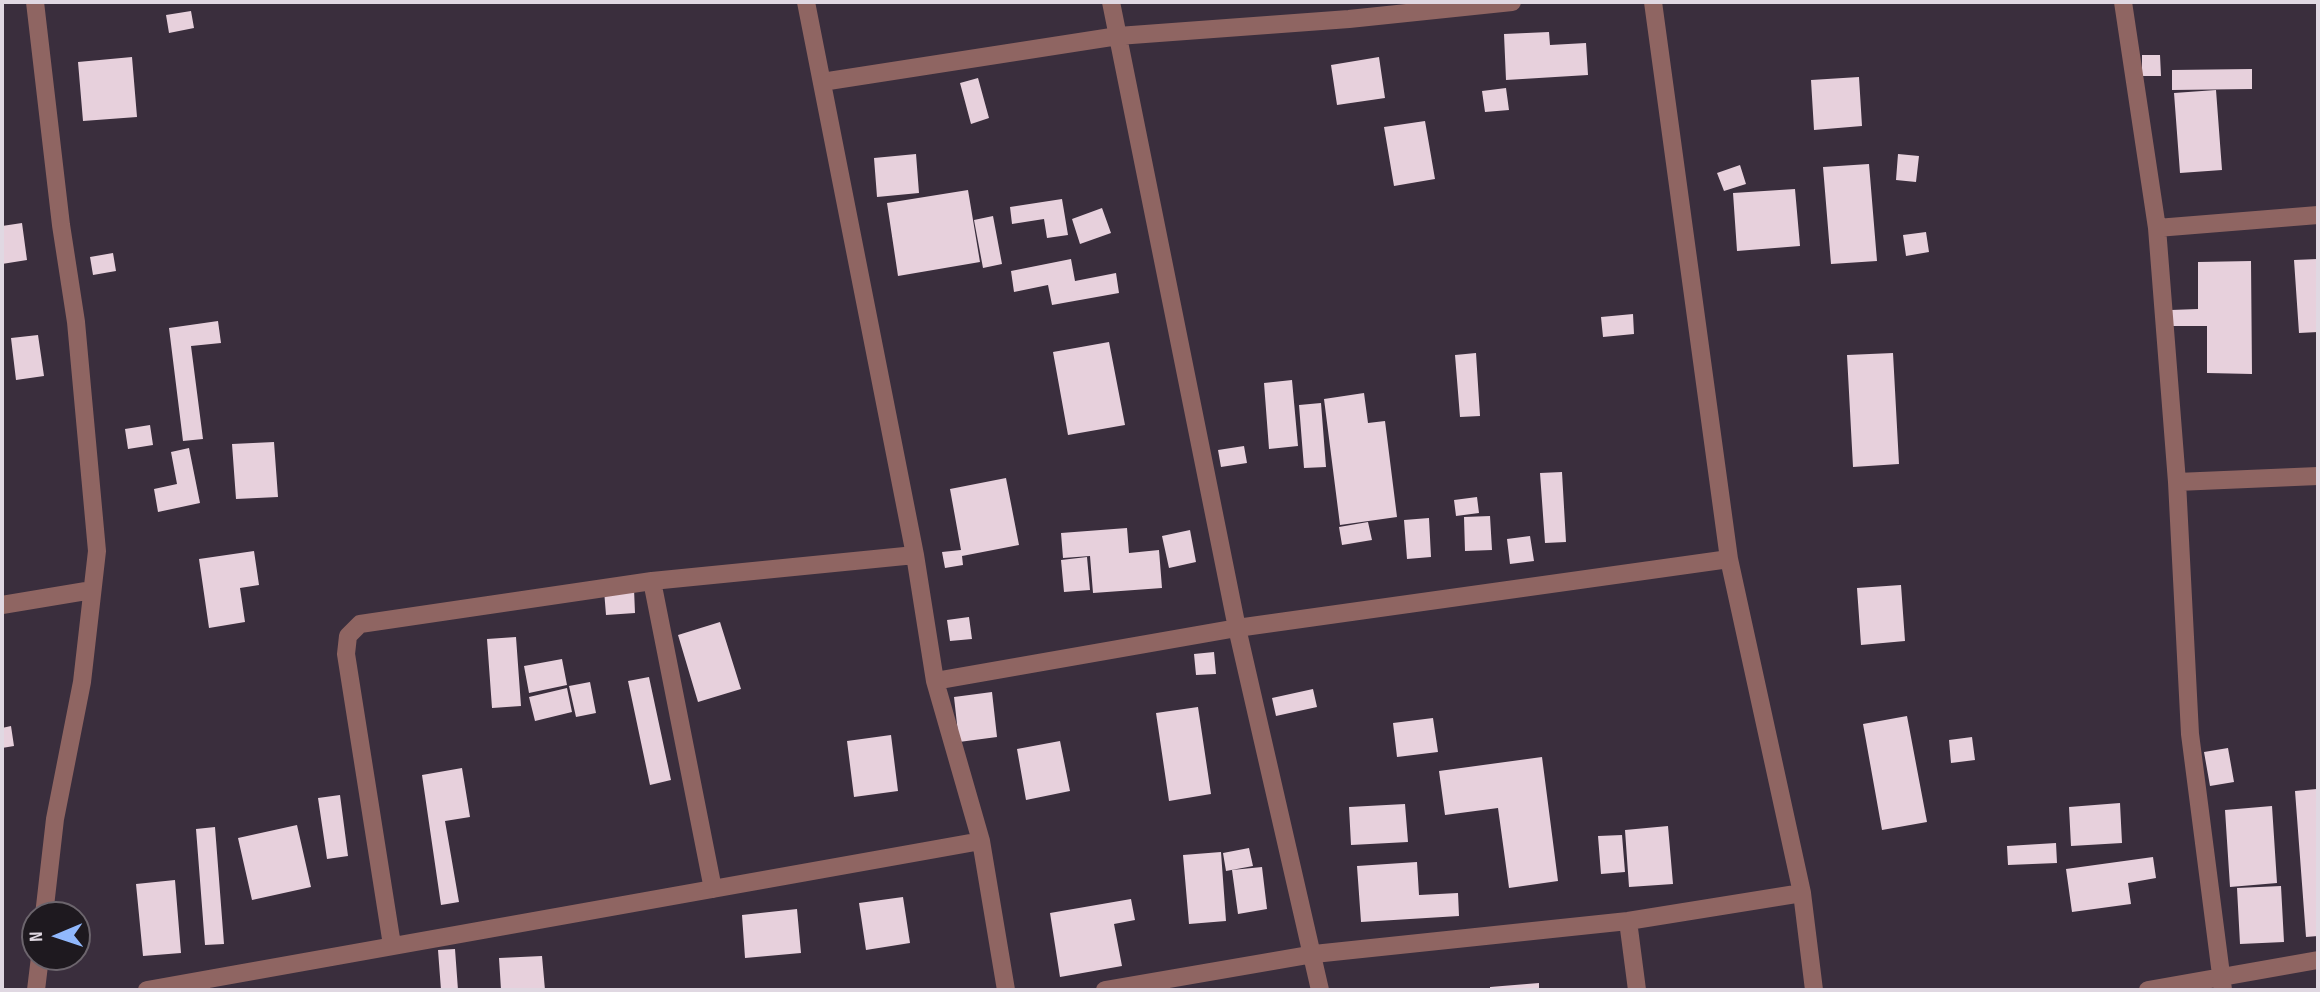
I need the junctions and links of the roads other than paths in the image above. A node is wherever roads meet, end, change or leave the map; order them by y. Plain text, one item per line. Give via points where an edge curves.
1 (35, 2) edge
2 (806, 2) edge
3 (1111, 2) edge
4 (1512, 2) edge
5 (1653, 2) edge
6 (2123, 2) edge
7 (1348, 10) edge
8 (1118, 36) junction
9 (821, 82) junction
10 (2318, 215) edge
11 (2157, 228) junction
12 (2318, 476) edge
13 (2177, 482) junction
14 (915, 555) junction
15 (1728, 559) junction
16 (652, 581) junction
17 (92, 590) junction
18 (2, 606) edge
19 (1237, 628) junction
20 (935, 681) junction
21 (981, 841) junction
22 (713, 889) junction
23 (1802, 893) junction
24 (46, 901) edge
25 (1628, 920) junction
26 (392, 945) junction
27 (1314, 954) junction
28 (2318, 961) edge
29 (38, 971) edge
30 (2222, 984) edge
31 (36, 990) edge
32 (147, 990) edge
33 (1006, 990) edge
34 (1105, 990) edge
35 (1320, 990) edge
36 (1637, 990) edge
37 (1814, 990) edge
38 (2148, 990) edge

1 - 17 street via 76,322 97,551
2 - 9 street
3 - 8 street
4 - 7 street
5 - 15 street
6 - 11 street
7 - 8 street
8 - 9 street
8 - 19 street
9 - 14 street
10 - 11 street
11 - 13 street
12 - 13 street
13 - 30 street via 2190,734
14 - 16 street
14 - 20 street
15 - 19 street
15 - 23 street
16 - 22 street
16 - 26 street via 360,624 348,636 346,654
17 - 18 street
17 - 24 street via 82,682 55,819
19 - 20 street
19 - 27 street
20 - 21 street
21 - 22 street
21 - 33 street
22 - 26 street
23 - 25 street
23 - 37 street
25 - 27 street
25 - 36 street
26 - 32 street
27 - 34 street
27 - 35 street
28 - 30 street
29 - 31 street
30 - 38 street

